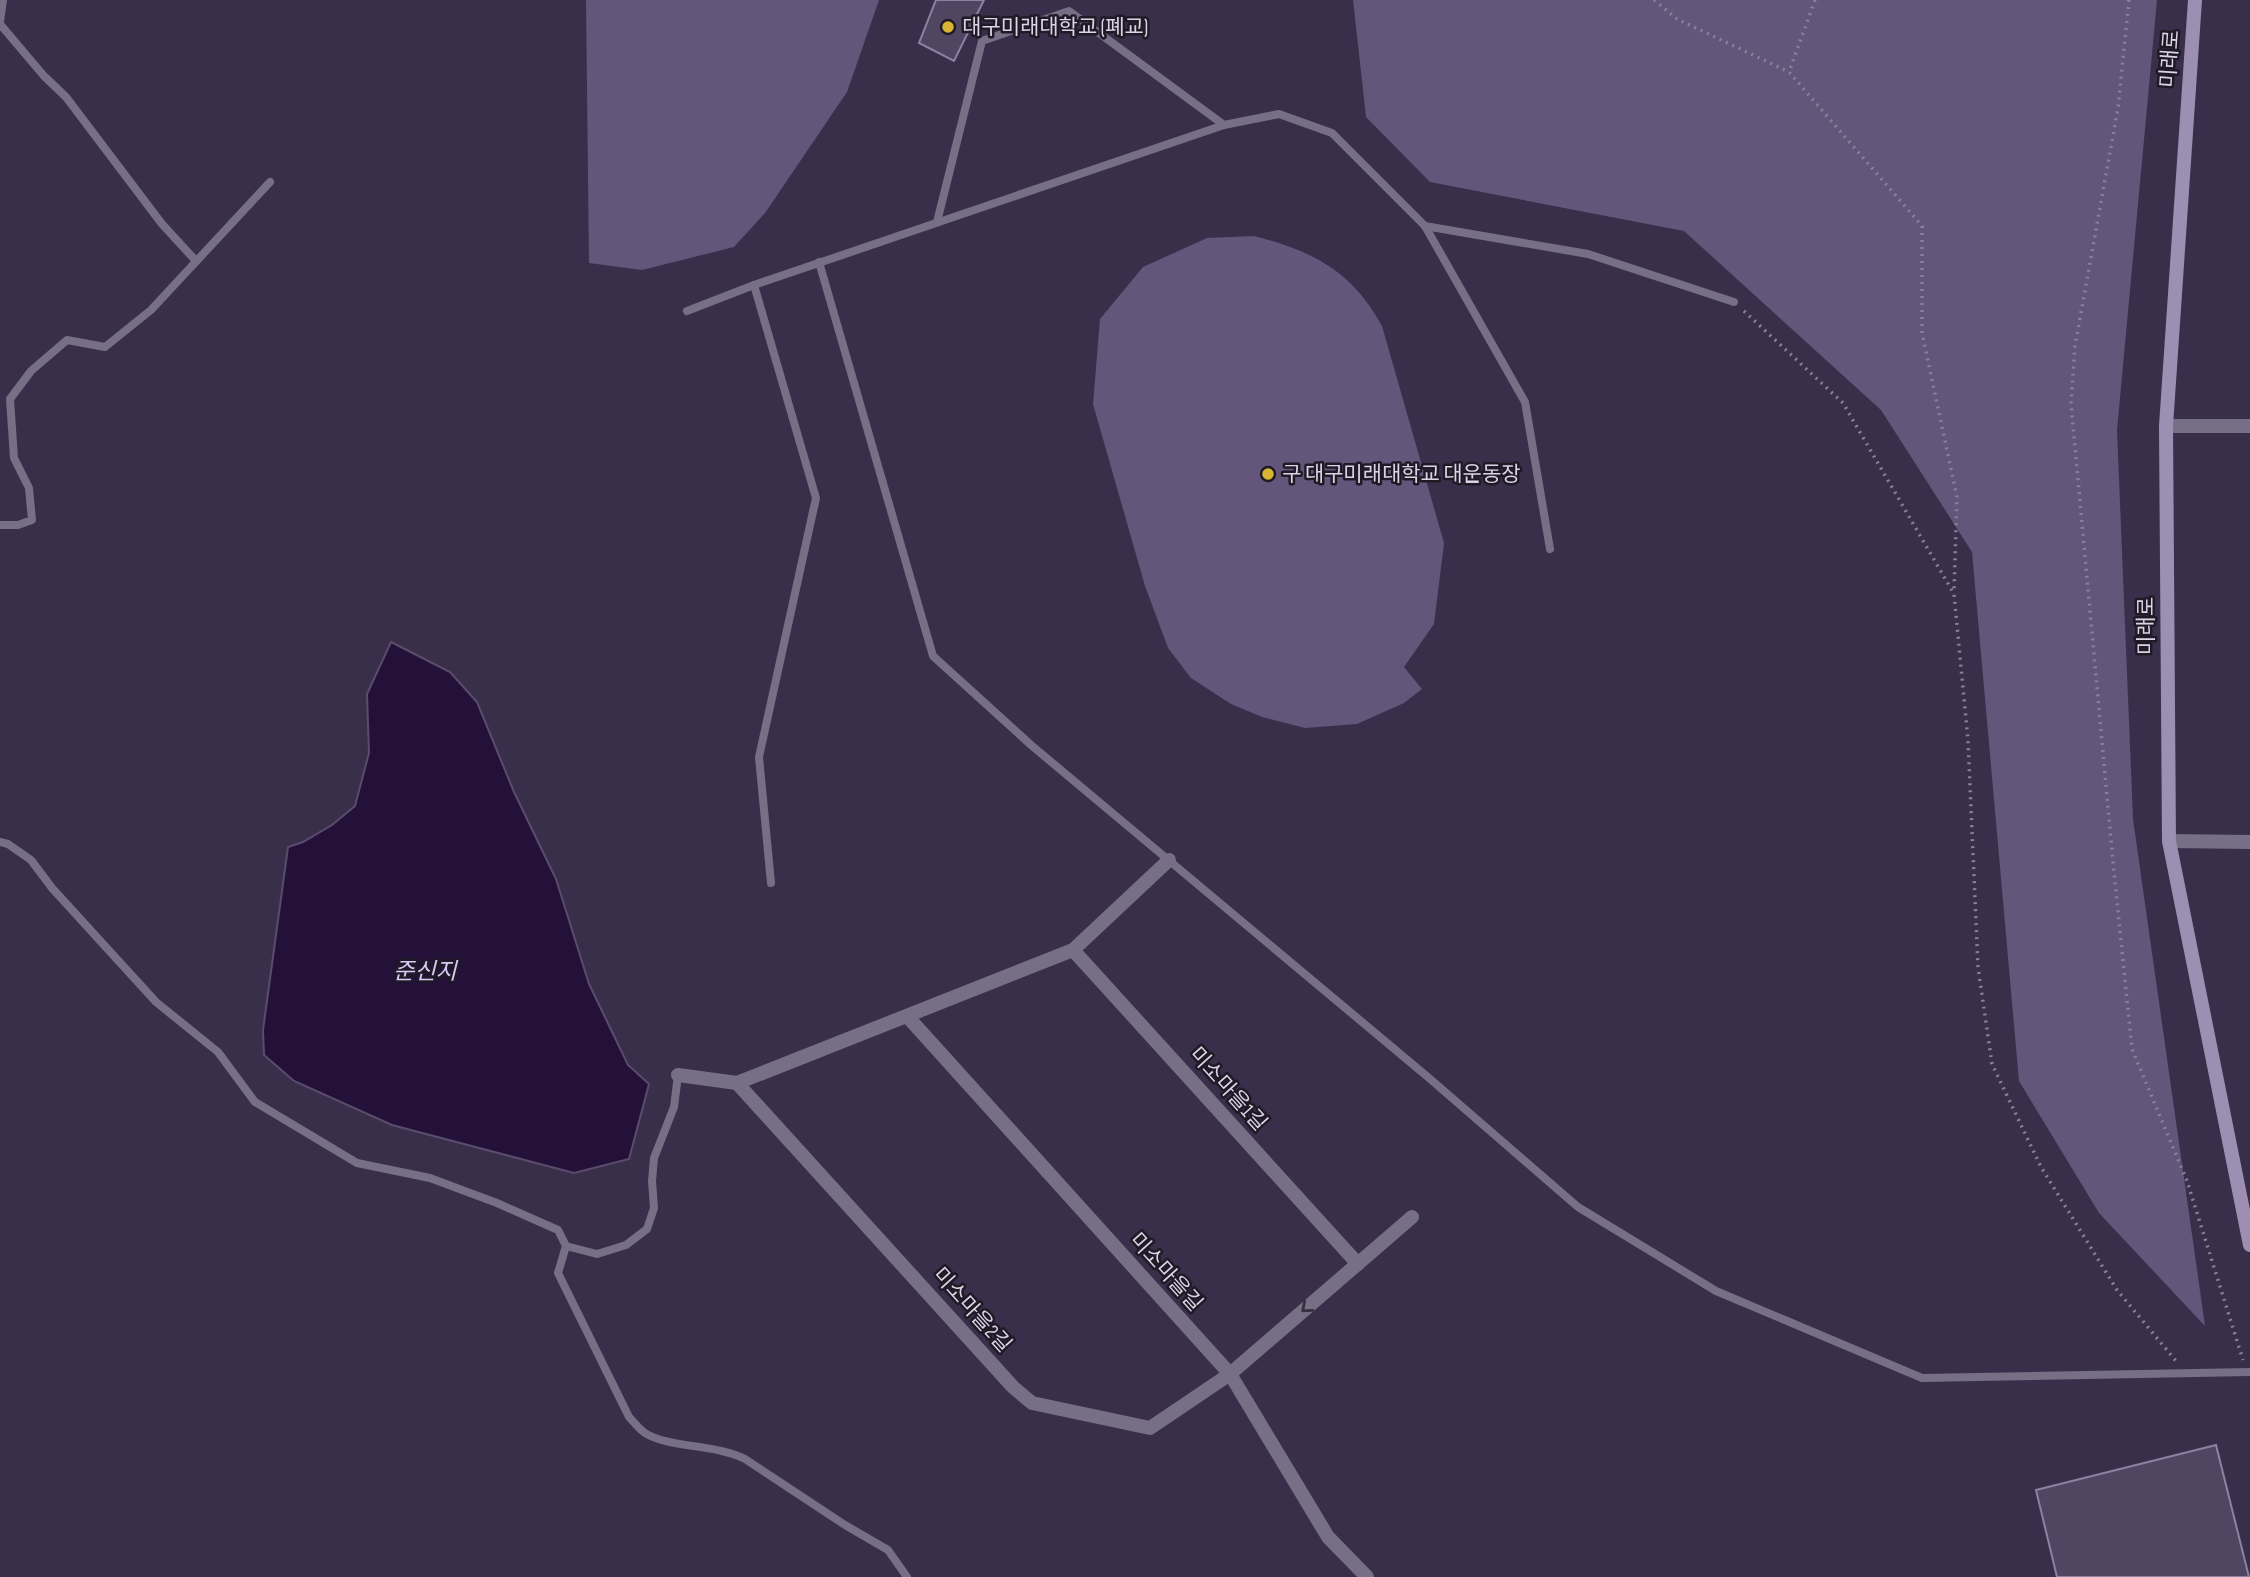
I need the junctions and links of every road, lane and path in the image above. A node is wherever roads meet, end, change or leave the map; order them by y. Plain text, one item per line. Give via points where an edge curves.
1 (3, 0) edge
2 (1654, 0) edge
3 (1815, 0) edge
4 (2129, 0) edge
5 (2196, 0) edge
6 (0, 23) edge
7 (1789, 72) junction
8 (1224, 125) junction
9 (271, 182) dead end
10 (937, 222) junction
11 (1425, 226) junction
12 (196, 261) junction
13 (820, 262) junction
14 (754, 285) junction
15 (1734, 302) joint
16 (687, 311) dead end
17 (2166, 426) junction
18 (2250, 426) edge
19 (0, 525) edge
20 (1550, 549) dead end
21 (1954, 594) junction
22 (2169, 841) junction
23 (0, 842) edge
24 (2250, 842) edge
25 (1169, 860) junction
26 (771, 883) dead end
27 (1073, 950) junction
28 (907, 1016) junction
29 (678, 1076) joint
30 (737, 1083) junction
31 (1412, 1217) dead end
32 (2250, 1245) edge
33 (566, 1246) junction
34 (1358, 1264) junction
35 (2248, 1372) edge
36 (1230, 1374) junction
37 (2186, 1374) junction
38 (907, 1577) edge
39 (1367, 1577) edge

1 - 6 lane
2 - 7 path via 1677,19
3 - 7 path
4 - 35 path via 2118,108 2075,346 2071,403 2132,1049 2187,1181
5 - 17 street, 미래로
6 - 12 lane via 66,97 162,224
7 - 21 path via 1922,226 1922,333 1956,498
8 - 10 lane
8 - 10 lane via 1069,11 982,41
8 - 11 lane via 1279,114 1332,133
9 - 12 lane
10 - 13 lane
11 - 15 lane via 1588,254
11 - 20 lane via 1525,402
12 - 19 lane via 151,310 105,347 67,340 31,371 10,399 14,458 29,488 32,520
13 - 14 lane
13 - 25 lane via 933,656
14 - 16 lane
14 - 26 lane via 816,498 759,757
15 - 21 path via 1843,402
17 - 18 street
17 - 22 street, 미래로
21 - 37 path via 1968,740 1978,967 1992,1064 2041,1167 2117,1290
22 - 24 street
22 - 32 street, 미래로
23 - 33 lane via 31,860 148,994 218,1052 256,1102 357,1163 430,1178 497,1203 558,1230
25 - 27 street
25 - 37 lane via 1578,1207 1716,1291 1922,1378
27 - 28 street
27 - 34 street, 미소마을1길
28 - 30 street
28 - 36 street, 미소마을길
29 - 30 street
29 - 33 lane via 674,1108 654,1158 654,1208 647,1229 626,1245 597,1254
30 - 36 street, 미소마을2길 via 1032,1403 1150,1429
31 - 34 street
33 - 38 lane via 558,1273 629,1417 645,1433 730,1451 745,1459 888,1550
34 -> 36 street
35 - 37 lane
36 - 39 street, 미소마을길 via 1322,1528

